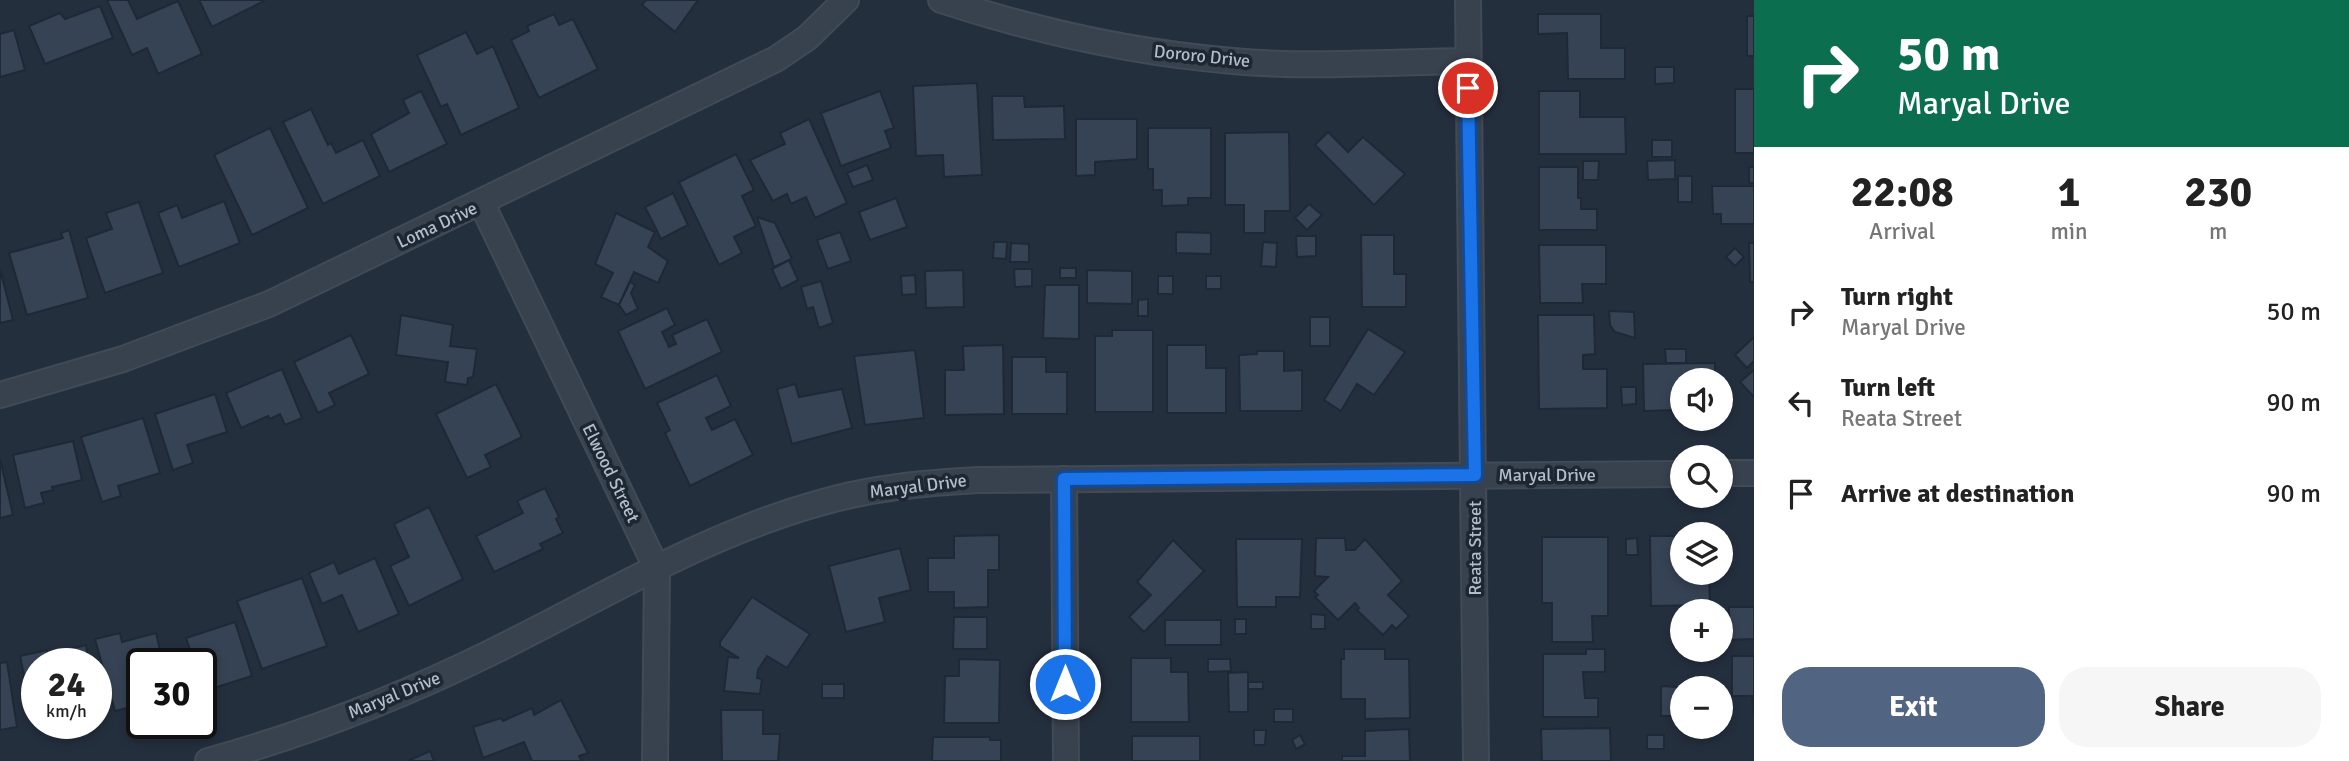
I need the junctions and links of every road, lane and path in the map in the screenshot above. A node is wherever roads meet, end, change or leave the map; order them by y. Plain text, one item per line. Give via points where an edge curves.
1 (846, 0) edge
2 (941, 0) edge
3 (1468, 0) edge
4 (1468, 61) junction
5 (482, 204) junction
6 (0, 395) edge
7 (1733, 473) edge
8 (1754, 473) edge
9 (1670, 474) edge
10 (1475, 475) junction
11 (1064, 479) junction
12 (657, 569) junction
13 (208, 761) edge
14 (655, 761) edge
15 (1066, 761) edge
16 (1476, 761) edge

1 - 5 street, Loma Drive via 807,38 776,59
2 - 4 street, Dororo Drive via 1067,36 1184,56 1282,64
3 - 4 street, Reata Street
4 - 10 street, Reata Street
5 - 6 street, Loma Drive via 201,332 66,378
5 - 12 street, Elwood Street
7 - 8 street
9 - 10 street, Maryal Drive
10 - 11 street, Maryal Drive
10 - 16 street, Reata Street
11 - 12 street, Maryal Drive via 950,481 839,497 754,526
11 - 15 street
12 - 13 street, Maryal Drive via 440,677 275,741
12 - 14 street, Elwood Street

